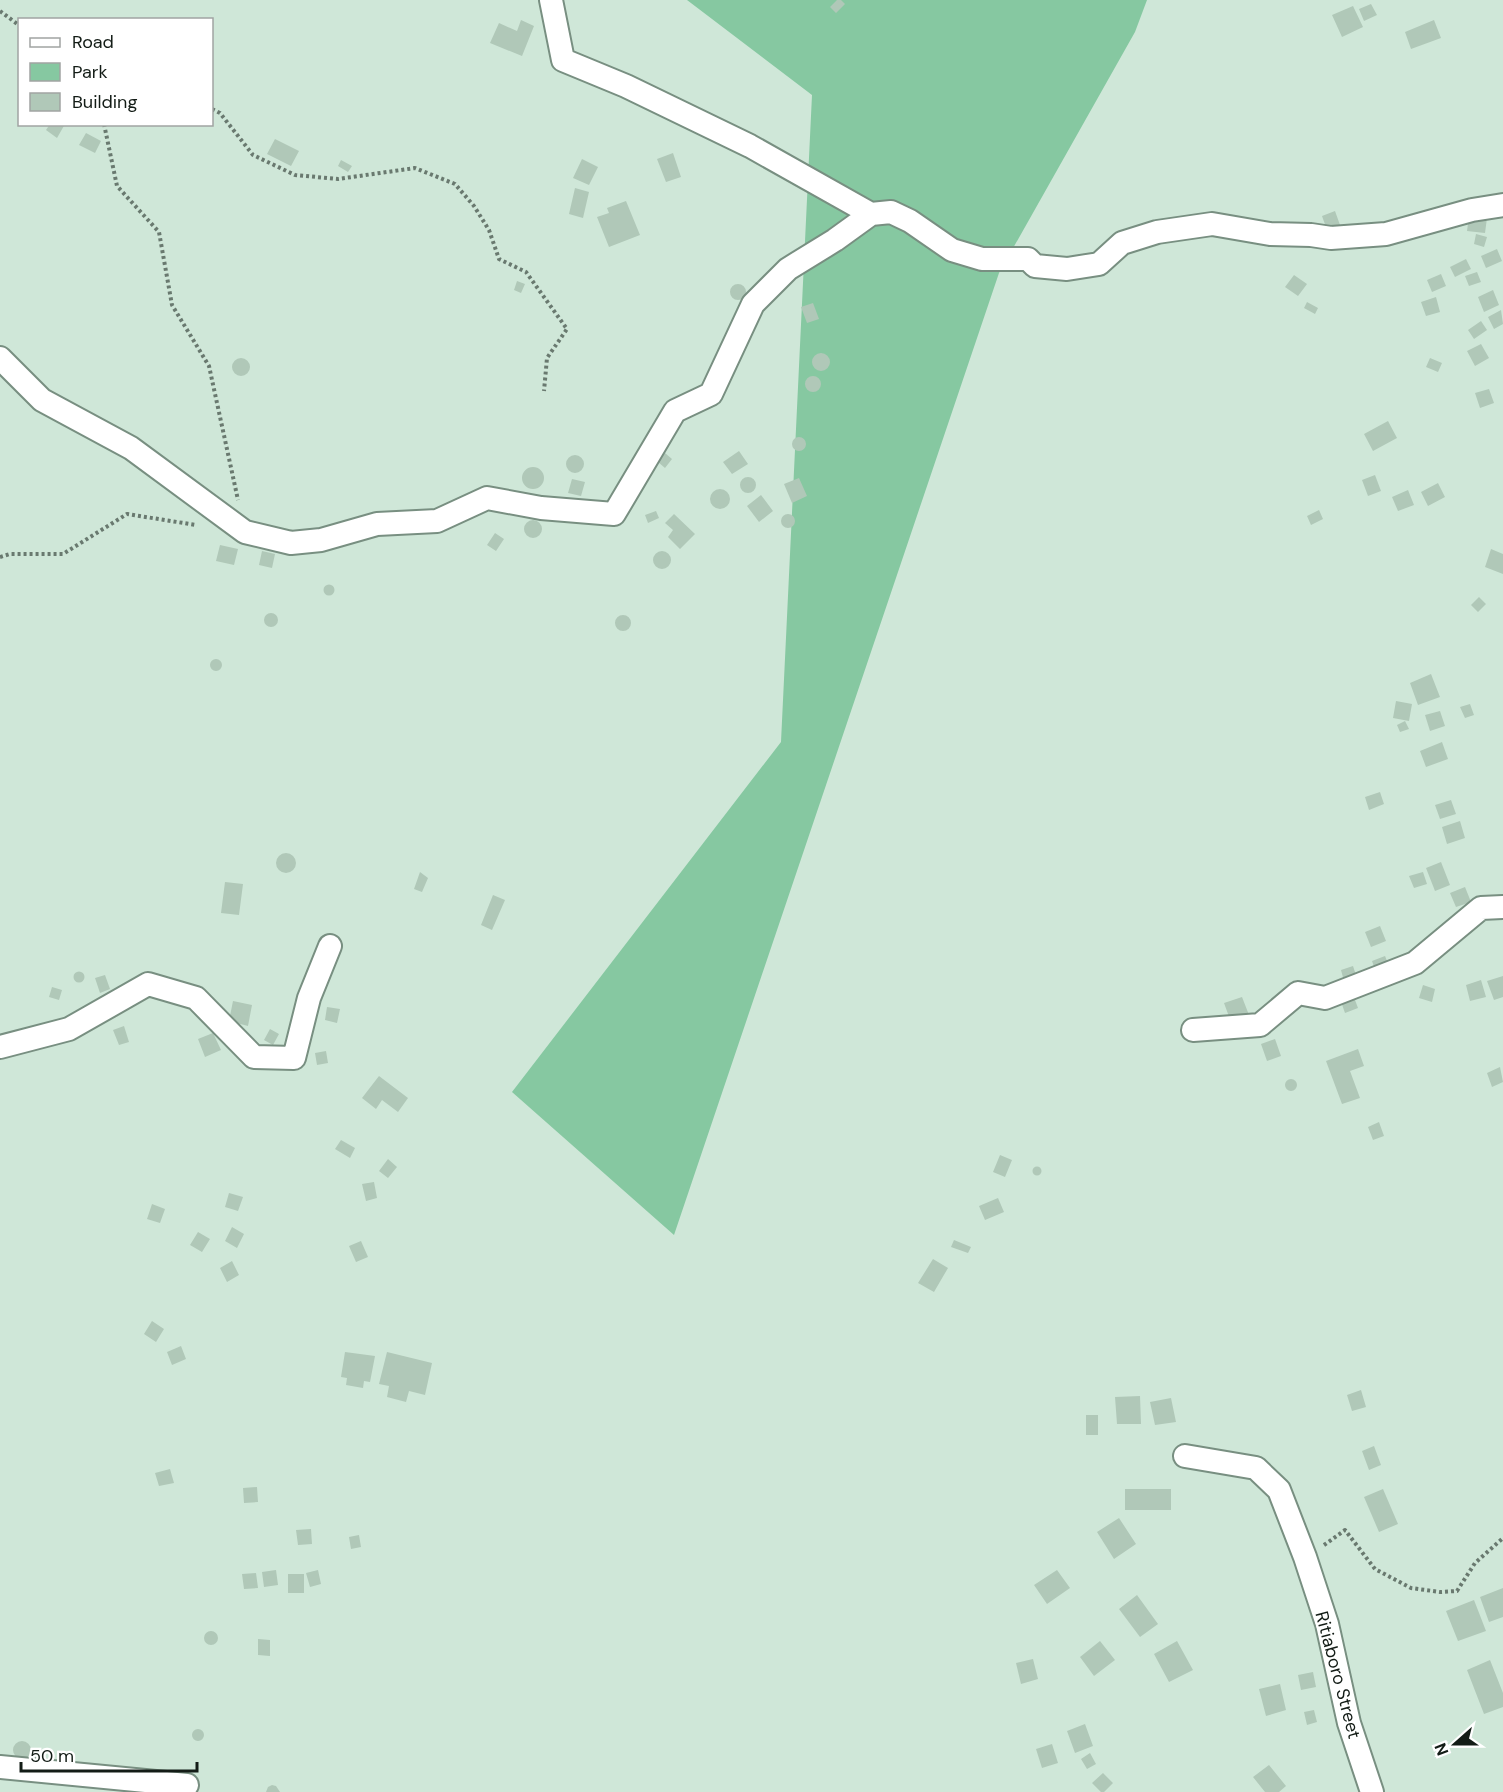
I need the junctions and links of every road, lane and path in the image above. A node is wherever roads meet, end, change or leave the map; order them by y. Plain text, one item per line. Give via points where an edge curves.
1 (551, 0) edge
2 (0, 11) edge
3 (18, 24) edge
4 (213, 110) edge
5 (104, 126) edge
6 (1502, 209) edge
7 (871, 214) junction
8 (0, 358) edge
9 (544, 391) dead end
10 (198, 525) dead end
11 (245, 532) junction
12 (0, 557) edge
13 (1503, 907) edge
14 (330, 946) dead end
15 (1193, 1030) dead end
16 (0, 1047) edge
17 (1185, 1456) dead end
18 (1503, 1538) edge
19 (1305, 1557) junction
20 (0, 1767) edge
21 (187, 1785) dead end
22 (1372, 1792) edge

1 - 7 street via 563,60 750,146
2 - 3 path
4 - 9 path via 254,155 295,175 338,179 415,168 455,183 489,230 499,259 526,272 567,329 547,358
5 - 11 path via 117,186 159,232 172,304 209,366
6 - 7 street via 1472,210 1386,234 1331,238 1270,234 1212,224 1157,232 1122,243 1099,264 1067,269 1035,266 1028,259 982,259 952,250 891,212
7 - 11 street via 788,268 753,304 711,394 675,411 614,514 541,508 487,498 437,521 377,524 321,540 291,543
8 - 11 street via 42,400 131,448
10 - 12 path via 127,514 63,554
13 - 15 street via 1481,908 1415,963 1325,998 1298,993 1260,1025
14 - 16 street via 309,998 294,1058 254,1057 196,998 148,984 69,1029
17 - 19 street, Ritiaboro Street via 1256,1468 1279,1490
18 - 19 path via 1475,1563 1457,1591 1411,1588 1375,1569 1345,1530
19 - 22 street, Ritiaboro Street via 1327,1624 1349,1723
20 - 21 street

